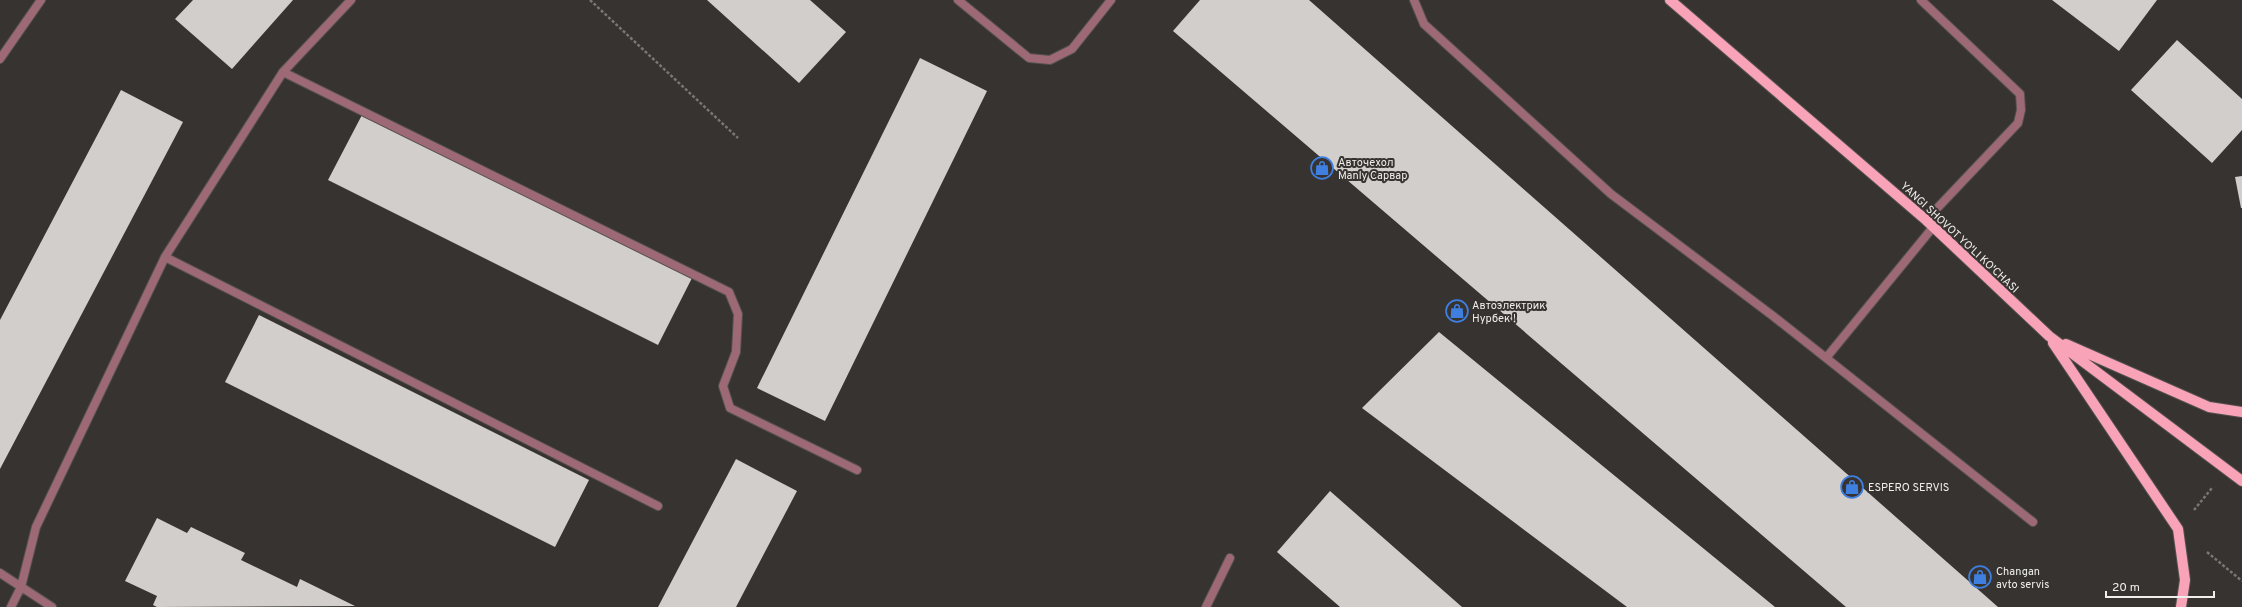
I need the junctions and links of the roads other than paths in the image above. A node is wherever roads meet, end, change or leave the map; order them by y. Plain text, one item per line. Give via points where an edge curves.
1 (41, 0) edge
2 (351, 0) edge
3 (958, 0) edge
4 (1112, 0) edge
5 (1414, 0) edge
6 (1670, 0) edge
7 (1922, 0) edge
8 (0, 59) edge
9 (283, 72) junction
10 (1930, 223) junction
11 (165, 257) junction
12 (2049, 336) junction
13 (1826, 358) junction
14 (2242, 412) edge
15 (857, 470) dead end
16 (2242, 481) edge
17 (658, 506) dead end
18 (2033, 522) dead end
19 (1230, 558) dead end
20 (0, 573) edge
21 (21, 587) junction
22 (11, 607) edge
23 (52, 607) edge
24 (1206, 607) edge
25 (2181, 607) edge

1 - 8 lane
2 - 9 lane
3 - 4 lane via 1029,58 1050,60 1072,49
5 - 13 lane via 1424,24 1611,194
6 - 10 main road, YANGI SHOVOT YO'LI KO'CHASI
7 - 10 lane via 2020,94 2021,110 2018,123
9 - 11 lane
9 - 15 lane via 729,292 738,314 736,352 723,386 730,408
10 - 12 main road, YANGI SHOVOT YO'LI KO'CHASI
10 - 13 lane
11 - 17 lane
11 - 21 lane via 36,527
12 - 14 main road via 2210,407
12 - 16 main road, YANGI SHOVOT YO'LI KO'CHASI
12 - 25 main road via 2178,529 2185,580
13 - 18 lane
19 - 24 lane
20 - 21 lane
21 - 22 lane
21 - 23 lane

